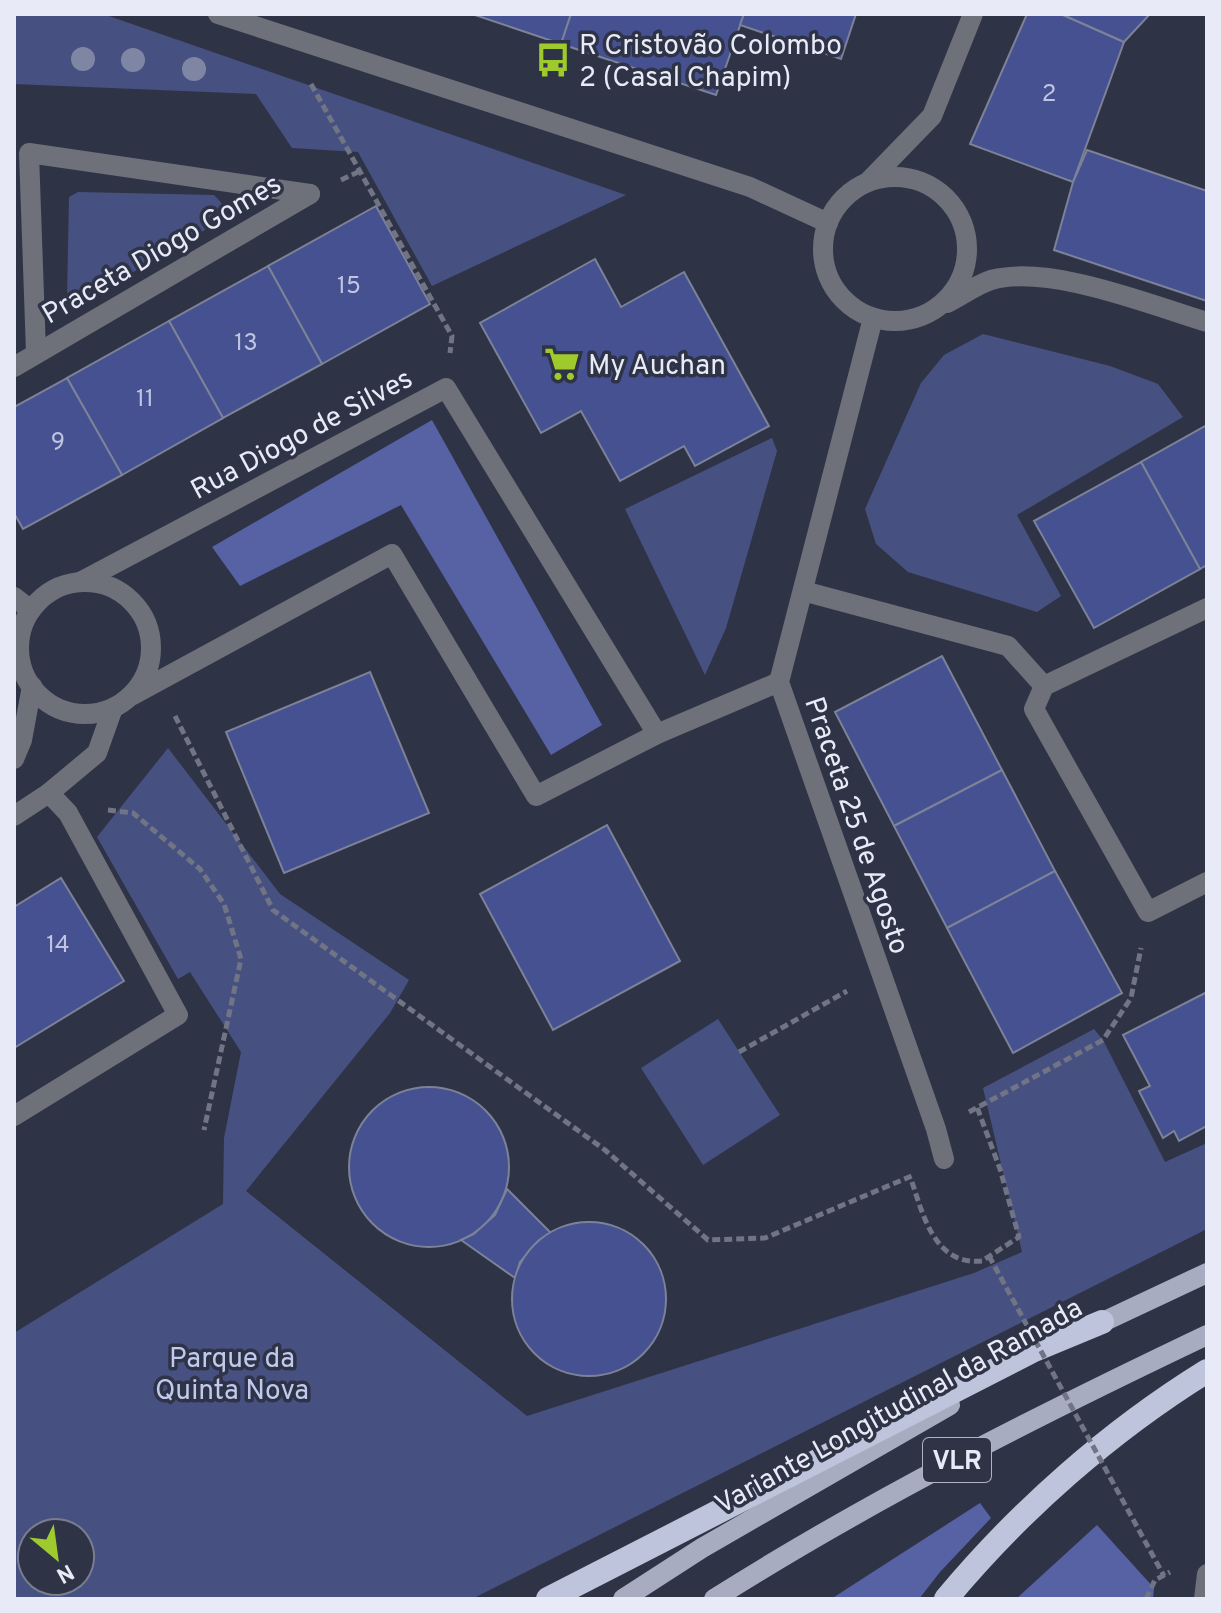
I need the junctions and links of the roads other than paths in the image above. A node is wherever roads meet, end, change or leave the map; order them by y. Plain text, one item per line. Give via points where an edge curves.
1 (218, 14) edge
2 (973, 14) edge
3 (868, 182) junction
4 (828, 223) junction
5 (936, 309) junction
6 (873, 318) junction
7 (1207, 322) edge
8 (36, 352) junction
9 (14, 367) edge
10 (80, 582) junction
11 (803, 591) junction
12 (14, 597) edge
13 (1207, 608) edge
14 (31, 610) junction
15 (779, 682) junction
16 (32, 686) junction
17 (1044, 686) junction
18 (133, 695) junction
19 (113, 708) junction
20 (657, 734) junction
21 (14, 759) edge
22 (49, 793) junction
23 (14, 816) edge
24 (1207, 882) edge
25 (14, 1116) edge
26 (944, 1159) dead end
27 (1207, 1273) edge
28 (1102, 1322) junction
29 (1207, 1335) edge
30 (1207, 1371) edge
31 (1207, 1574) edge
32 (548, 1599) edge
33 (623, 1599) edge
34 (714, 1599) edge
35 (946, 1599) edge
36 (1204, 1599) edge

1 - 4 street via 750,187
2 - 3 street via 932,116
3 - 4 street via 844,198
3 - 5 street via 914,179 953,206 968,249 953,293
4 - 6 street via 822,252 830,281 847,304
5 - 6 street via 895,322
5 - 7 street via 989,281 1022,275 1065,280
6 - 11 street, Praceta 25 de Agosto
8 - 8 street, Praceta Diogo Gomes via 159,281 310,194 29,153
8 - 9 street, Praceta Diogo Gomes
10 - 14 street, Rua Diogo de Silves via 44,596
10 - 18 street via 102,584 140,610 152,654
10 - 20 street, Rua Diogo de Silves via 446,388
11 - 15 street, Praceta 25 de Agosto
11 - 17 street via 1008,646
12 - 14 street
13 - 17 street
14 - 16 street via 19,649
15 - 20 street
15 - 26 street, Praceta 25 de Agosto
16 - 19 street via 47,702 69,713
16 - 21 street
17 - 24 street via 1034,709 1148,912
18 - 19 street
18 - 20 street via 392,554 536,796
19 - 22 street via 97,753
22 - 23 street
22 - 25 street via 68,813 178,1015
27 - 28 main road, Variante Longitudinal da Ramada / VLR
28 - 32 highway via 1032,1351
28 - 33 main road, Variante Longitudinal da Ramada / VLR via 814,1482
29 - 34 main road, VLR via 963,1456
30 - 35 highway via 1057,1483
31 - 36 street

